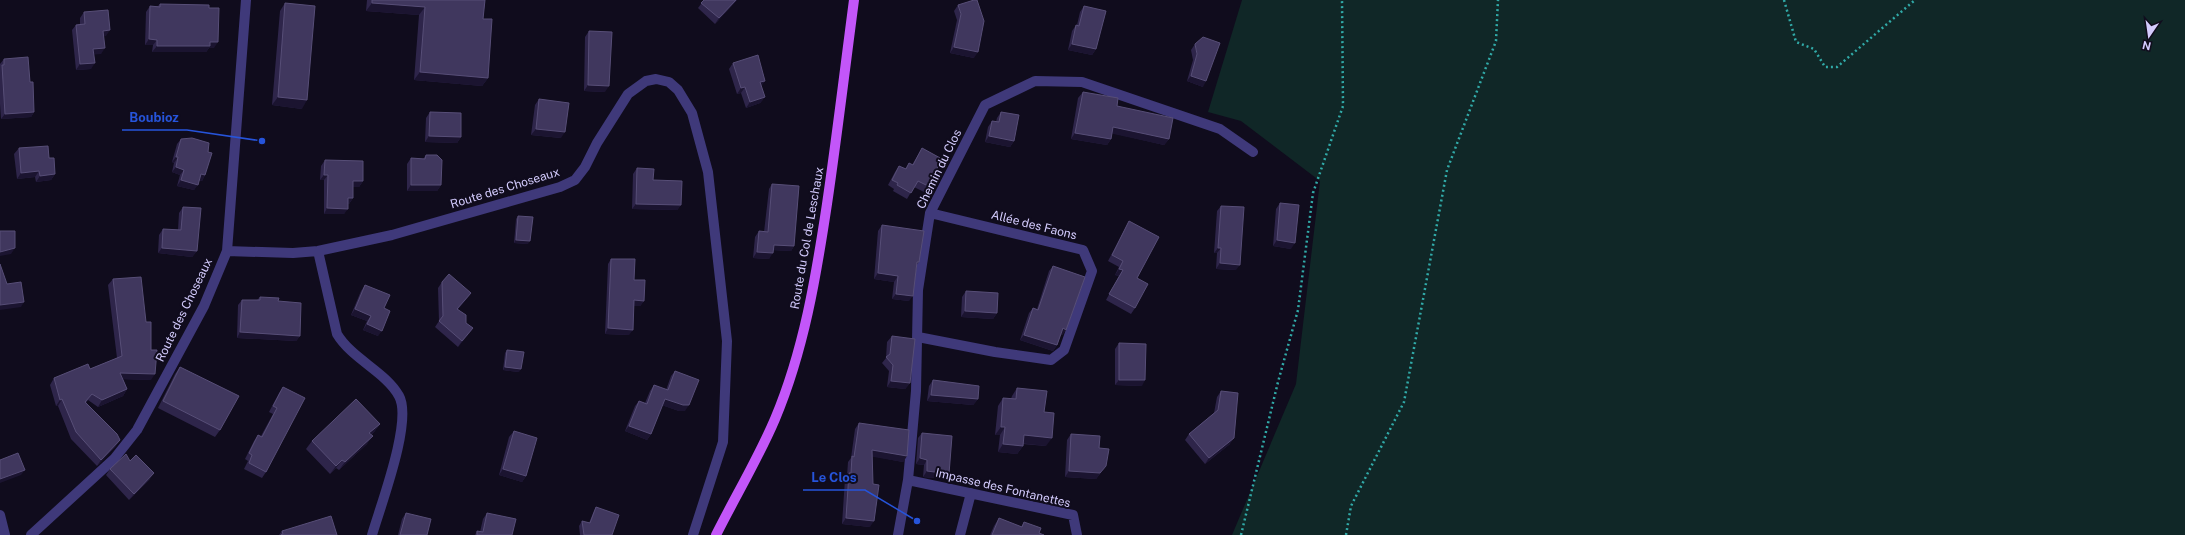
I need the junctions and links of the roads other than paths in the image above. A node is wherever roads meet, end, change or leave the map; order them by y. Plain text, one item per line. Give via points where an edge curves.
1 (246, 0) edge
2 (854, 0) edge
3 (1253, 152) dead end
4 (930, 213) junction
5 (318, 251) junction
6 (227, 252) junction
7 (918, 337) junction
8 (908, 480) junction
9 (971, 493) junction
10 (0, 515) edge
11 (5, 535) edge
12 (31, 535) edge
13 (372, 535) edge
14 (692, 535) edge
15 (716, 535) edge
16 (898, 535) edge
17 (960, 535) edge
18 (1077, 535) edge

1 - 6 street
2 - 15 main road, Route du Col de Leschaux via 838,130 809,310 798,352 775,419
3 - 4 street, Chemin du Clos via 1220,129 1082,82 1035,81 985,105
4 - 7 street, Chemin du Clos via 918,290
4 - 7 street, Allée des Faons via 1082,250 1092,271 1064,350 1051,360
5 - 6 street, Route des Choseaux
5 - 13 street via 337,334 344,346 400,396 403,419 400,440
5 - 14 street, Route des Choseaux via 392,235 560,187 575,180 628,94 646,81 656,79 669,82 678,90 692,113 708,172 727,341 723,442
6 - 12 street, Route des Choseaux via 204,306 137,430 114,459
7 - 8 street, Chemin du Clos
8 - 9 street, Impasse des Fontanettes
8 - 16 street, Chemin du Clos
9 - 17 street
9 - 18 street, Impasse des Fontanettes via 1073,515
10 - 11 street

